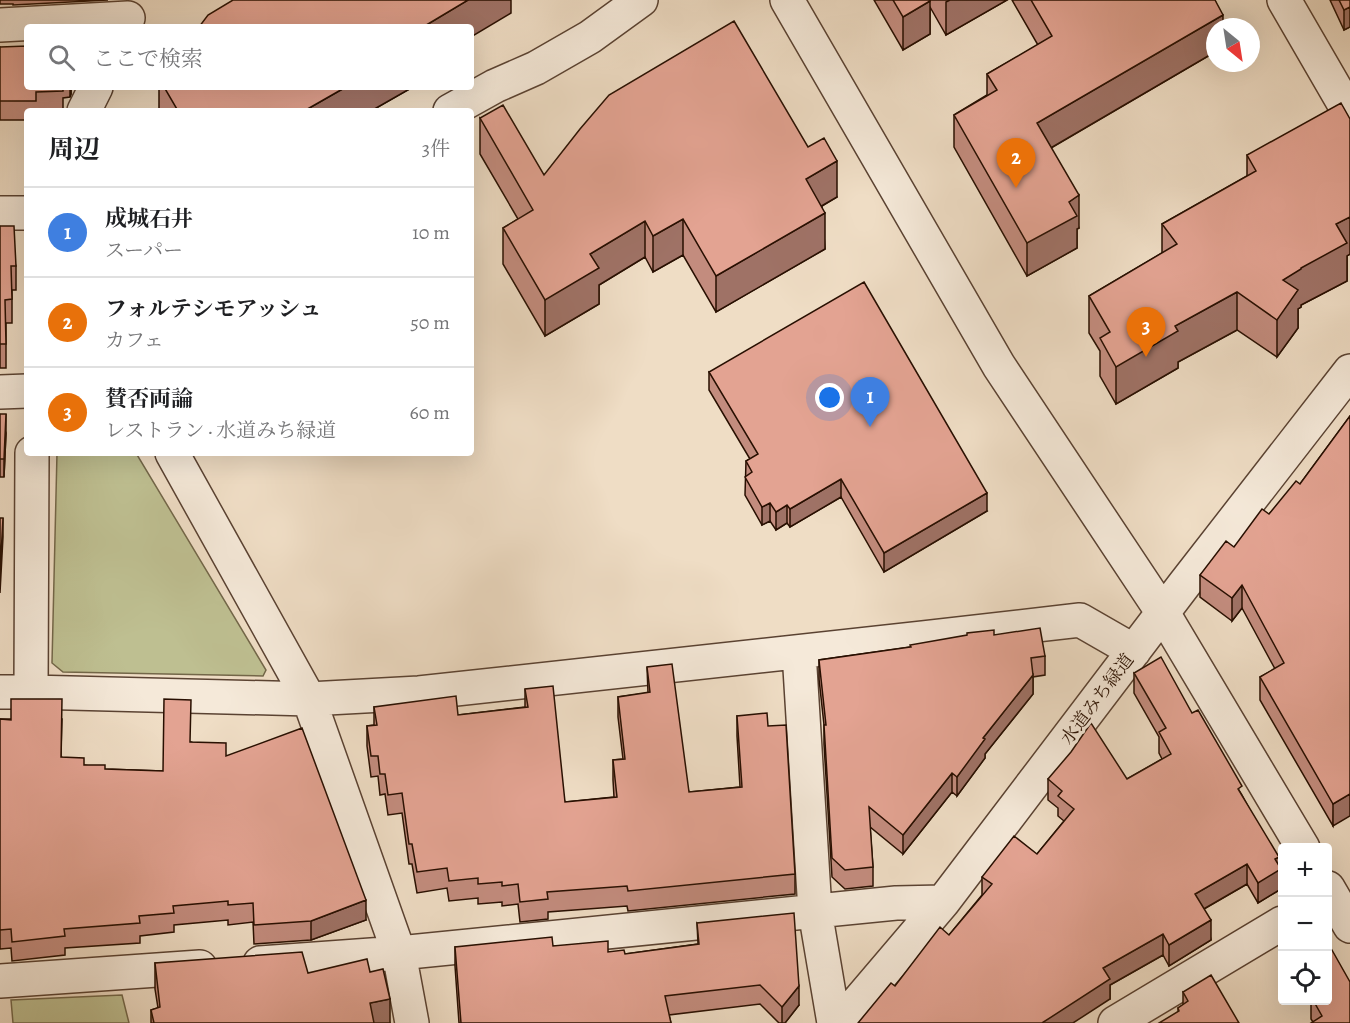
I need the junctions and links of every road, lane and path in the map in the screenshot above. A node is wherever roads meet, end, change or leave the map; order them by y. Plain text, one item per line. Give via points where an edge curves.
1 (641, 0) edge
2 (787, 0) edge
3 (1284, 0) edge
4 (129, 15) edge
5 (0, 25) edge
6 (94, 90) edge
7 (86, 108) edge
8 (455, 108) edge
9 (1350, 114) edge
10 (0, 213) edge
11 (24, 213) edge
12 (1350, 371) edge
13 (0, 392) edge
14 (24, 392) edge
15 (32, 456) edge
16 (174, 456) edge
17 (1163, 614) junction
18 (1134, 651) junction
19 (799, 652) junction
20 (16, 692) edge
21 (309, 699) junction
22 (1300, 843) edge
23 (1334, 891) edge
24 (943, 902) junction
25 (815, 911) junction
26 (1278, 925) edge
27 (1350, 926) edge
28 (399, 953) junction
29 (0, 981) edge
30 (412, 1023) edge
31 (834, 1023) edge
32 (840, 1023) edge
33 (1115, 1023) edge

1 - 8 street via 590,37
2 - 17 street via 999,366
3 - 9 street
4 - 5 street
6 - 7 street
10 - 11 street
12 - 17 street, 水道みち緑道
13 - 14 street
15 - 20 street
16 - 21 street
17 - 18 street, 水道みち緑道
17 - 22 street
18 - 19 street via 1080,620
18 - 24 street, 水道みち緑道
19 - 21 street via 419,693
19 - 25 street
20 - 21 street
21 - 28 street
23 - 27 street
24 - 25 street
24 - 32 street, 水道みち緑道
25 - 28 street
25 - 31 street
26 - 33 street
28 - 29 street
28 - 30 street

